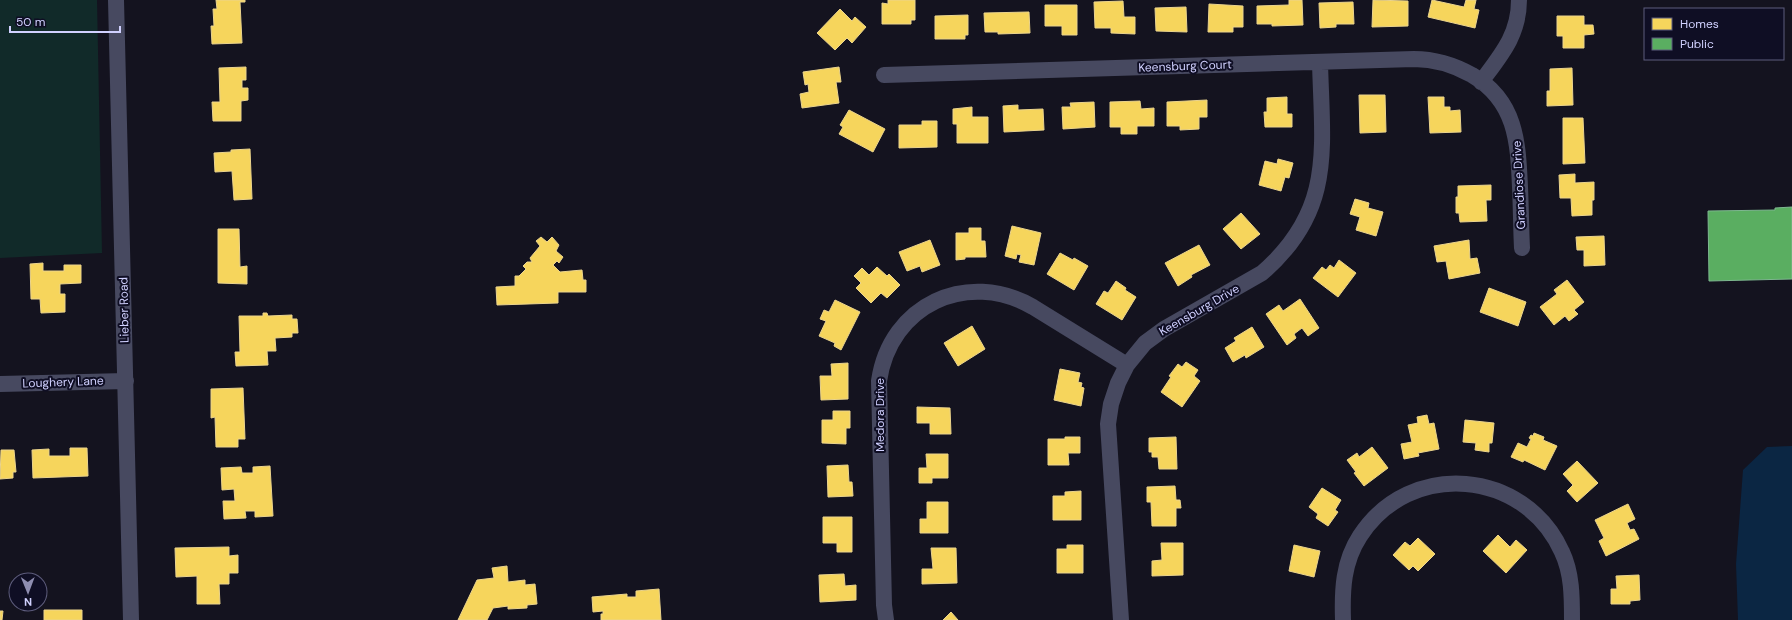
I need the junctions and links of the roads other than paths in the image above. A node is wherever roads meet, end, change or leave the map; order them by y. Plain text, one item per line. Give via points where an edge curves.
1 (116, 0) edge
2 (1520, 0) edge
3 (1320, 62) junction
4 (884, 75) dead end
5 (1481, 82) junction
6 (1522, 248) dead end
7 (1127, 366) junction
8 (126, 380) junction
9 (0, 384) edge
10 (131, 620) edge
11 (886, 620) edge
12 (1121, 620) edge
13 (1343, 620) edge
14 (1572, 620) edge

1 - 8 street, Lieber Road
2 - 5 street via 1518,16 1509,43
3 - 4 street, Keensburg Court
3 - 5 street, Keensburg Court via 1423,59 1450,64
3 - 7 street, Keensburg Drive via 1321,175 1314,202 1299,232 1278,259 1262,273 1154,335
5 - 6 street, Grandiose Drive via 1504,107 1515,131 1519,151
7 - 11 street, Medora Drive via 1033,306 988,291 954,294 935,301 903,325 886,354 878,388
7 - 12 street, Keensburg Drive via 1114,394 1108,424
8 - 9 street, Loughery Lane
8 - 10 street, Lieber Road
13 - 14 street via 1343,589 1348,561 1360,536 1373,519 1394,501 1418,489 1445,483 1466,483 1486,486 1512,497 1529,508 1548,528 1562,551 1568,571

